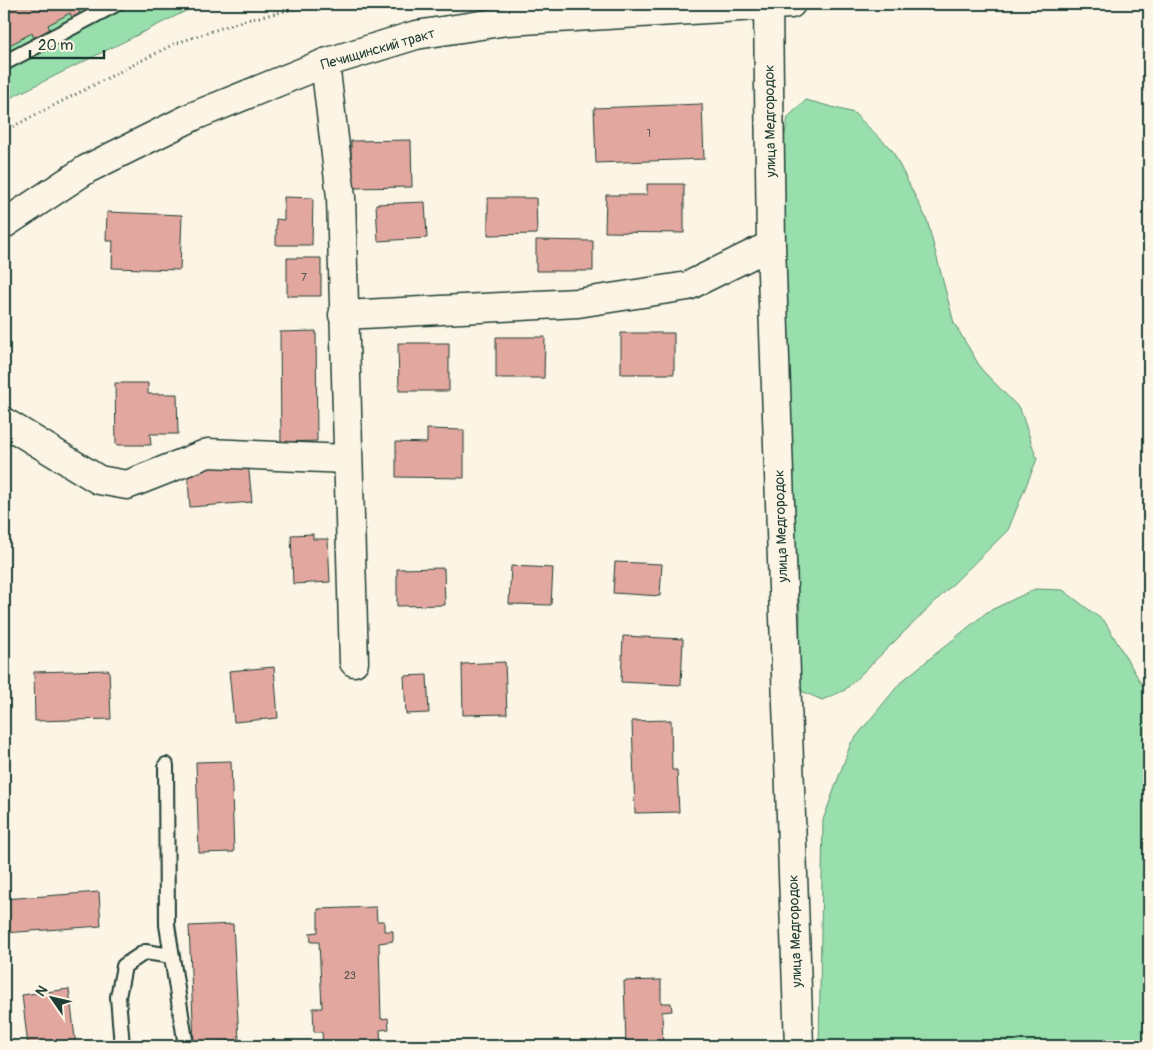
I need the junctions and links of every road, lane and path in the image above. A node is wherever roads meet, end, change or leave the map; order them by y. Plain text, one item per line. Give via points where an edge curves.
1 (116, 4) edge
2 (317, 4) edge
3 (776, 4) edge
4 (4, 63) edge
5 (325, 63) junction
6 (4, 130) edge
7 (4, 224) edge
8 (771, 245) junction
9 (343, 316) junction
10 (4, 422) edge
11 (347, 459) junction
12 (354, 662) dead end
13 (166, 765) dead end
14 (172, 956) junction
15 (122, 1046) edge
16 (186, 1046) edge
17 (799, 1046) edge

1 - 4 lane
2 - 6 path via 242,21 174,44
3 - 5 street, Печищинский тракт via 508,21 416,35
3 - 8 street, улица Медгородок
5 - 7 street, Печищинский тракт via 194,116 87,169
5 - 9 street via 341,197
8 - 9 street via 688,286 578,303
8 - 17 street, улица Медгородок
9 - 11 street
10 - 11 street via 99,480 126,485 208,453
11 - 12 street
13 - 14 lane via 168,925
14 - 15 lane via 145,952 124,966 118,996
14 - 16 lane

